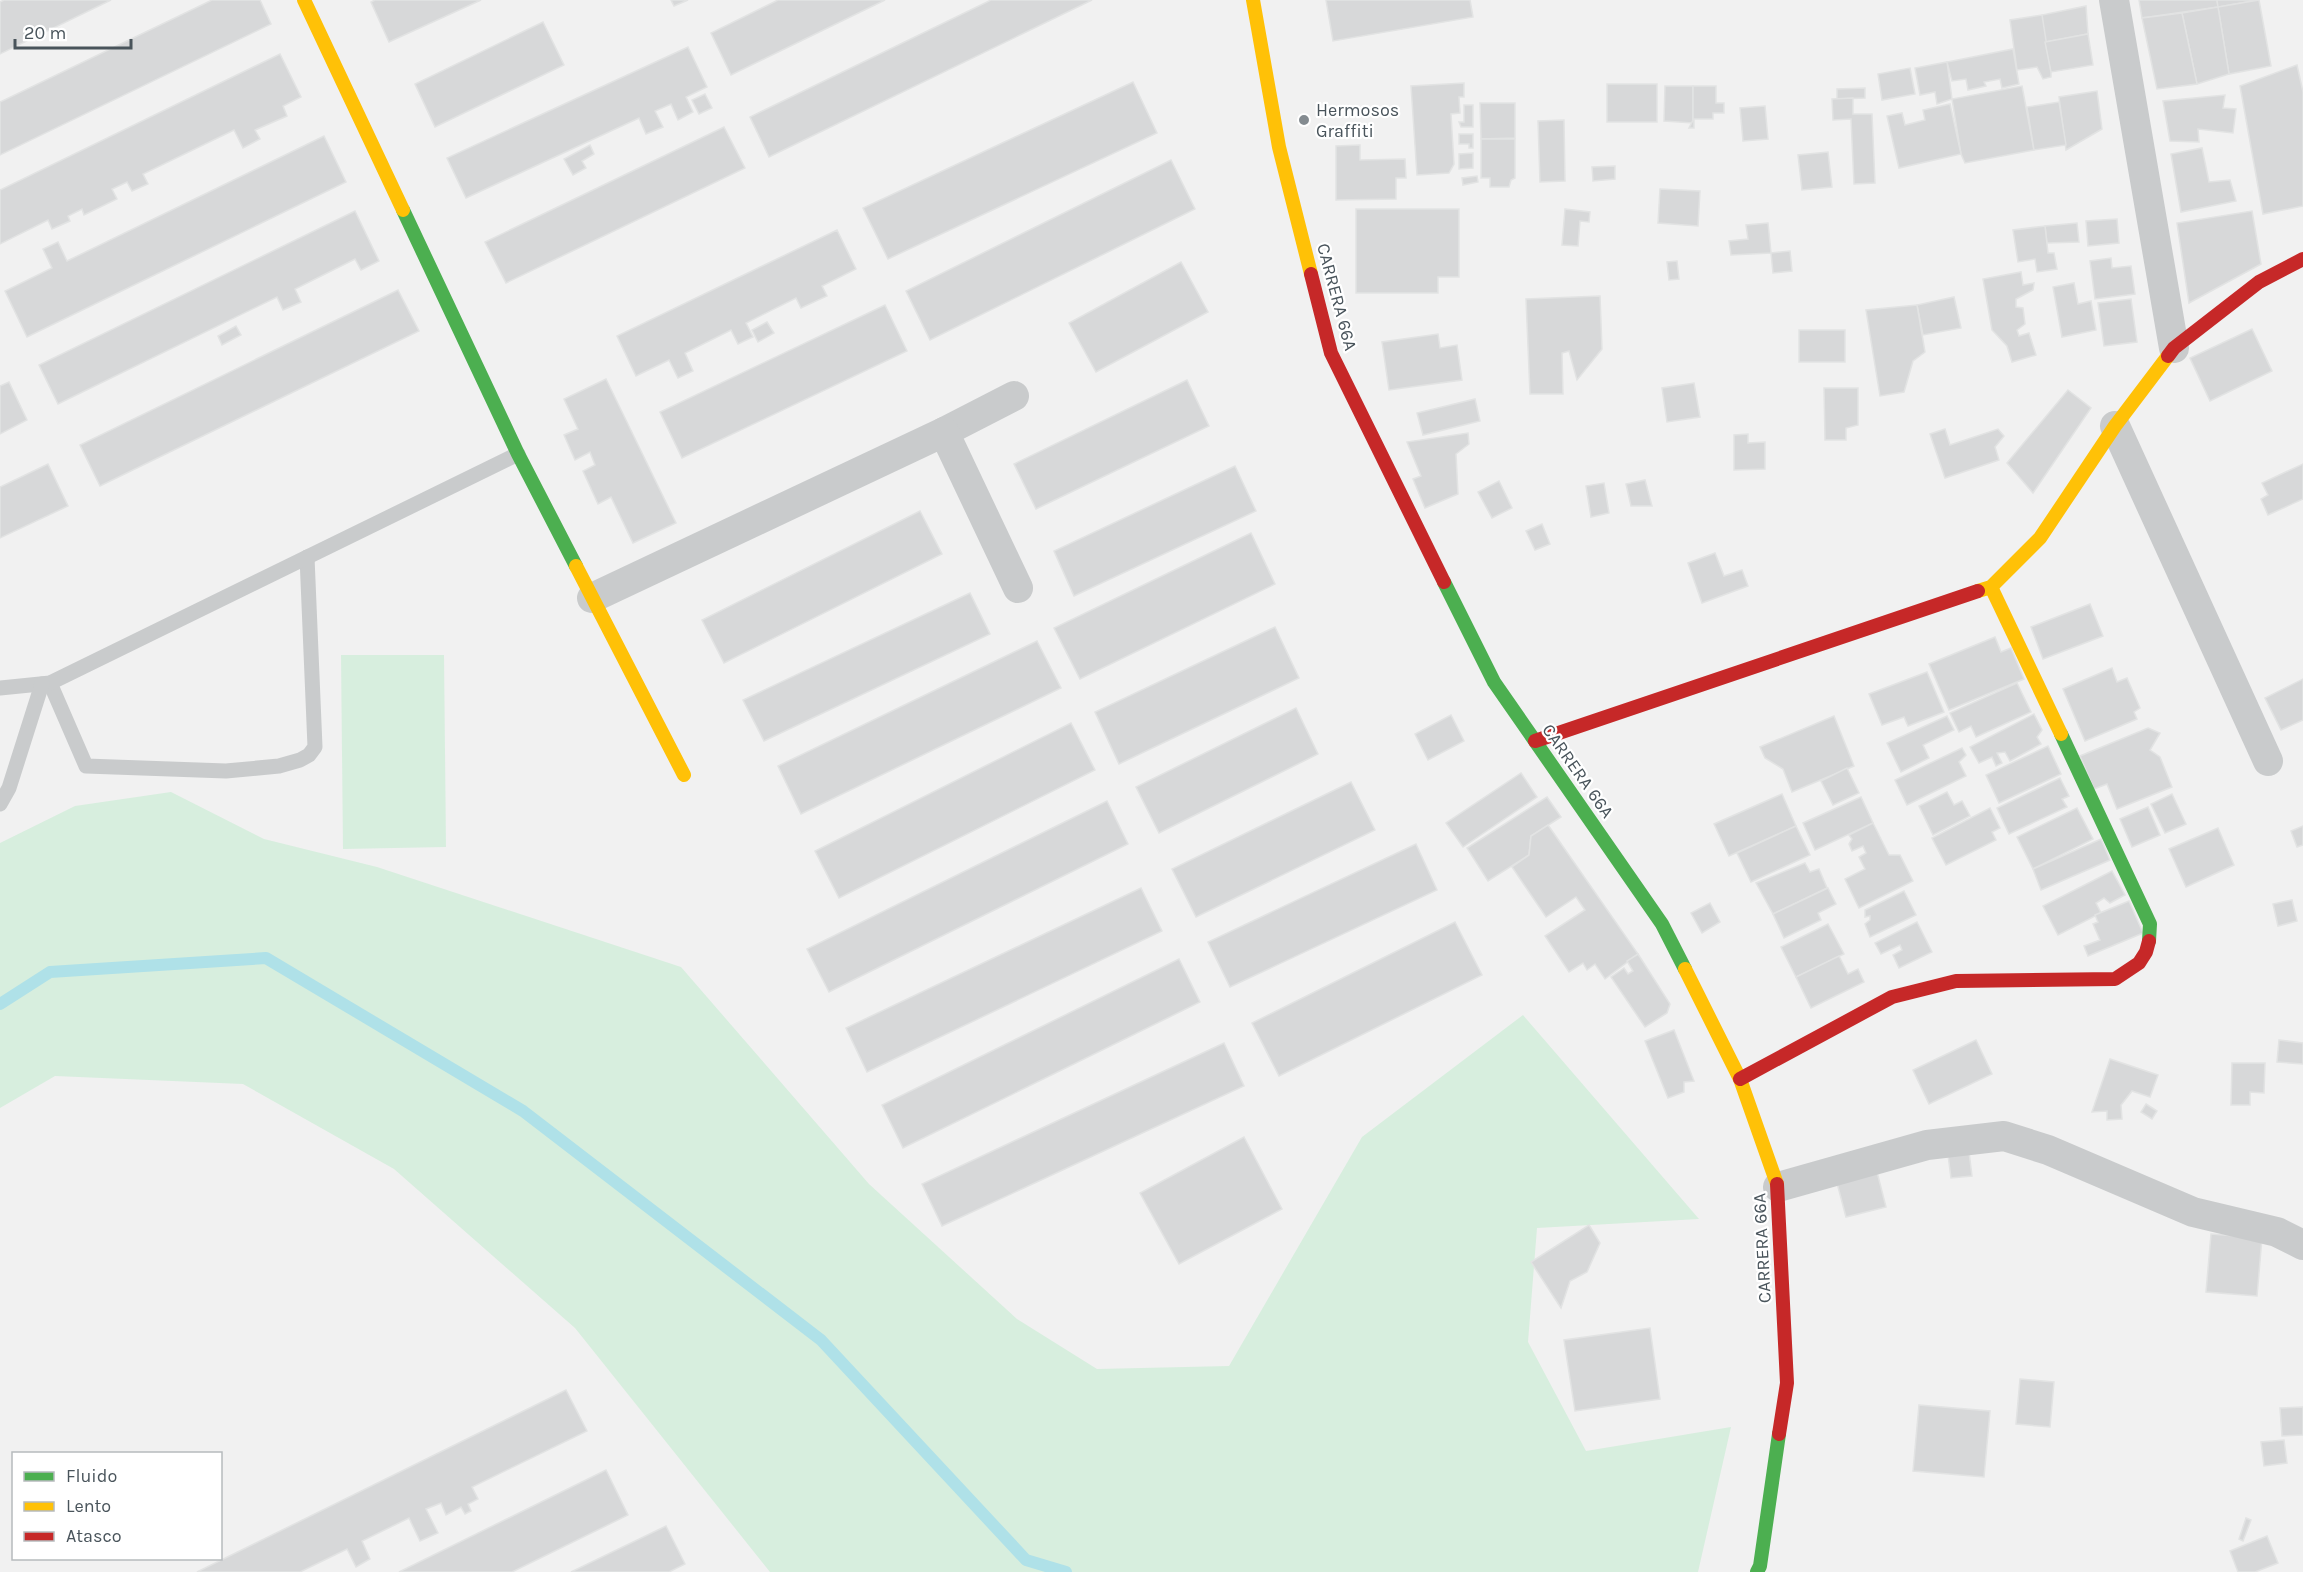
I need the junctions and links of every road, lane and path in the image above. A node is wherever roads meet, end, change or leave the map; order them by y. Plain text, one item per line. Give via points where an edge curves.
1 (304, 0) edge
2 (1253, 0) edge
3 (2114, 0) edge
4 (2303, 259) edge
5 (2174, 348) junction
6 (1014, 396) dead end
7 (2115, 426) junction
8 (944, 432) junction
9 (518, 454) junction
10 (307, 557) junction
11 (1991, 587) junction
12 (1018, 588) dead end
13 (592, 598) junction
14 (46, 683) junction
15 (0, 688) edge
16 (1535, 741) junction
17 (2268, 761) dead end
18 (684, 775) dead end
19 (0, 804) edge
20 (1740, 1079) junction
21 (1778, 1187) junction
22 (2303, 1245) edge
23 (1757, 1572) edge

1 - 9 street
2 - 16 street, CARRERA 66A via 1279,147 1331,353 1494,682
3 - 5 street
4 - 5 street via 2259,282
5 - 7 street
6 - 8 street
7 - 11 street via 2040,538
7 - 17 street
8 - 12 street
8 - 13 street
9 - 10 lane
9 - 13 street
10 - 14 lane
10 - 14 lane via 315,747 300,760 226,771 86,766
11 - 16 street
11 - 20 street via 2150,924 2150,944 2137,967 2115,979 1956,981 1892,997
13 - 18 street
14 - 15 lane
14 - 19 lane
16 - 20 street, CARRERA 66A via 1662,924
20 - 21 street, CARRERA 66A
21 - 22 street via 1927,1145 2004,1136 2048,1150 2193,1212 2277,1232
21 - 23 street, CARRERA 66A via 1787,1383

